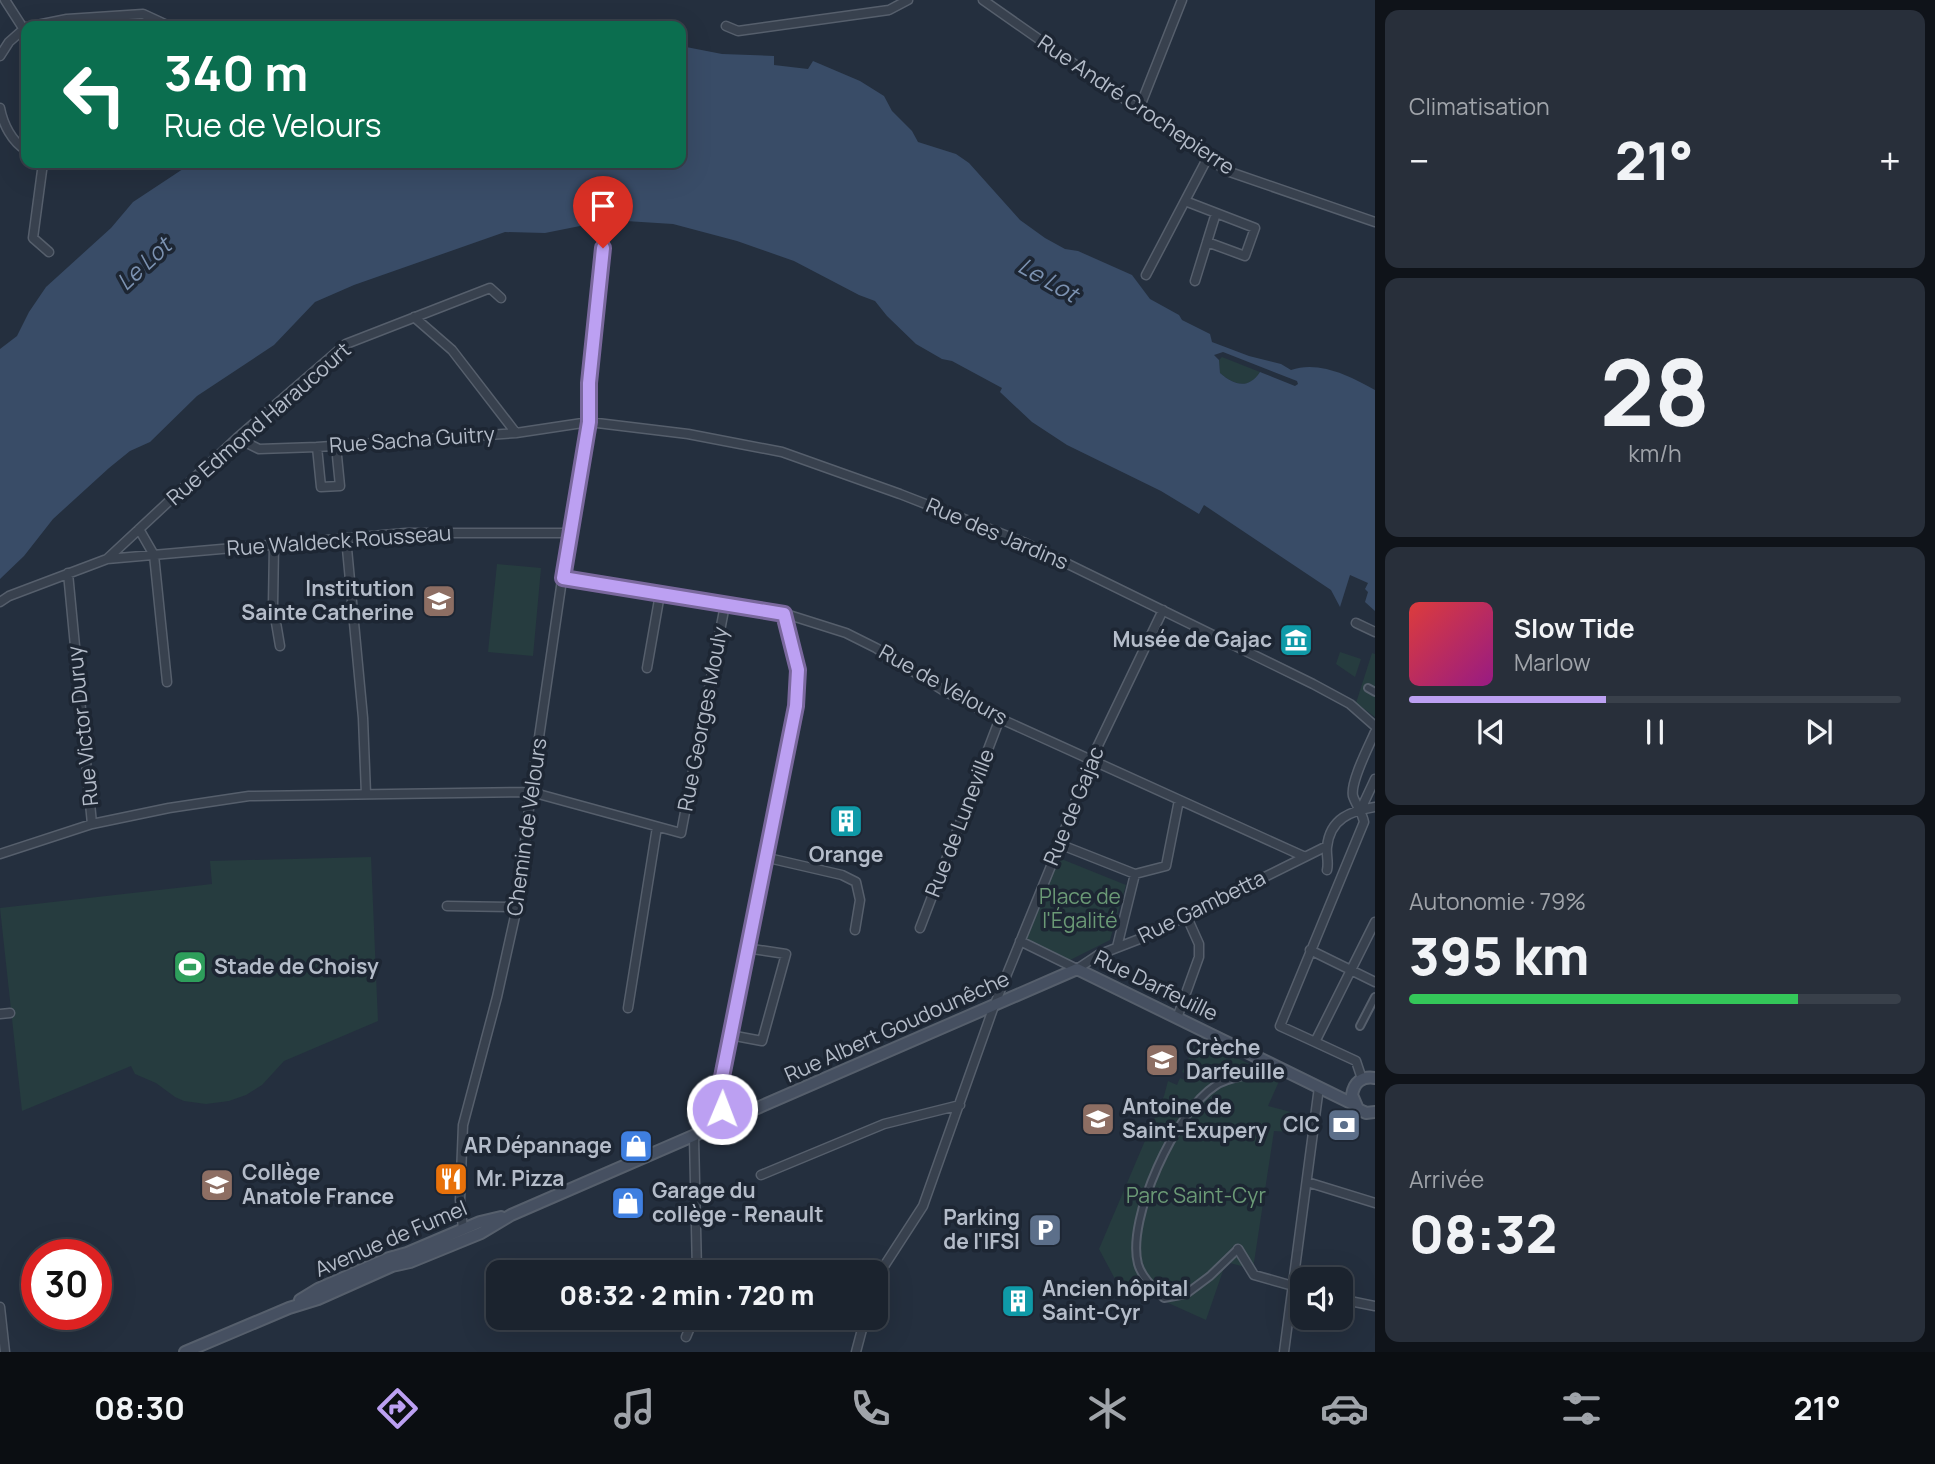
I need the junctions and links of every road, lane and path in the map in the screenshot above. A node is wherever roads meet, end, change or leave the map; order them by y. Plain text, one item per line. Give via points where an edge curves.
1 (5, 0) edge
2 (908, 0) edge
3 (983, 0) edge
4 (1182, 0) edge
5 (22, 21) edge
6 (57, 21) edge
7 (158, 21) edge
8 (726, 26) dead end
9 (21, 32) edge
10 (0, 56) edge
11 (0, 108) edge
12 (1139, 109) junction
13 (21, 147) edge
14 (1208, 158) junction
15 (42, 168) edge
16 (1185, 201) junction
17 (1216, 213) junction
18 (606, 222) dead end
19 (1375, 222) edge
20 (1207, 242) junction
21 (49, 252) dead end
22 (1146, 275) dead end
23 (1195, 281) dead end
24 (501, 298) dead end
25 (414, 317) junction
26 (589, 422) junction
27 (516, 433) junction
28 (237, 438) junction
29 (336, 446) junction
30 (317, 447) junction
31 (139, 529) junction
32 (571, 533) junction
33 (346, 538) junction
34 (274, 545) junction
35 (154, 555) junction
36 (107, 559) junction
37 (68, 573) junction
38 (563, 578) junction
39 (660, 594) junction
40 (0, 602) edge
41 (725, 605) junction
42 (1163, 610) junction
43 (784, 614) junction
44 (1356, 623) dead end
45 (1375, 632) edge
46 (279, 646) dead end
47 (647, 668) dead end
48 (167, 682) dead end
49 (1000, 718) junction
50 (1375, 726) edge
51 (1375, 732) edge
52 (1091, 760) junction
53 (1375, 779) edge
54 (531, 792) junction
55 (366, 794) junction
56 (1179, 800) junction
57 (1374, 807) edge
58 (1361, 809) junction
59 (92, 824) junction
60 (657, 827) junction
61 (1059, 844) junction
62 (1327, 846) junction
63 (0, 854) edge
64 (1303, 856) junction
65 (764, 858) junction
66 (1327, 870) dead end
67 (1138, 873) junction
68 (447, 906) dead end
69 (517, 907) junction
70 (1186, 915) junction
71 (1375, 922) edge
72 (920, 928) dead end
73 (855, 930) dead end
74 (1020, 941) junction
75 (1117, 947) junction
76 (746, 948) junction
77 (1310, 950) junction
78 (1077, 969) junction
79 (1352, 970) junction
80 (1375, 982) edge
81 (1375, 997) edge
82 (994, 1006) junction
83 (628, 1008) dead end
84 (1177, 1018) junction
85 (1360, 1026) dead end
86 (730, 1035) junction
87 (1315, 1042) junction
88 (1251, 1074) dead end
89 (1375, 1078) edge
90 (1362, 1079) junction
91 (1319, 1087) junction
92 (1352, 1089) junction
93 (1331, 1093) junction
94 (960, 1105) junction
95 (1354, 1105) junction
96 (1374, 1113) edge
97 (727, 1123) junction
98 (694, 1137) junction
99 (761, 1175) dead end
100 (1307, 1182) junction
101 (1375, 1203) edge
102 (464, 1234) junction
103 (1238, 1249) joint
104 (697, 1260) edge
105 (888, 1262) edge
106 (1296, 1267) edge
107 (1290, 1287) edge
108 (1353, 1302) edge
109 (1375, 1306) edge
110 (0, 1307) edge
111 (1290, 1309) edge
112 (689, 1330) edge
113 (862, 1330) edge
114 (686, 1337) dead end
115 (5, 1352) edge
116 (185, 1352) edge
117 (856, 1352) edge
118 (1284, 1352) edge

1 - 5 street
2 - 8 street via 889,10 862,15 738,31
3 - 12 street, Rue André Crochepierre
4 - 12 street
6 - 7 street via 143,14
9 - 10 street
11 - 13 street
12 - 14 street, Rue André Crochepierre
14 - 16 street
14 - 19 street, Rue André Crochepierre via 1227,171
15 - 21 street via 33,238
16 - 17 street
16 - 22 street
17 - 20 street
17 - 20 street via 1255,228 1245,256
18 - 26 street, Chemin de Velours
20 - 23 street
24 - 25 street, Rue Edmond Haraucourt via 490,288
25 - 27 street via 452,350
25 - 28 street, Rue Edmond Haraucourt via 346,345
26 - 27 street, Rue Sacha Guitry
26 - 32 street, Chemin de Velours
26 - 42 street, Rue des Jardins via 782,452 1023,542
27 - 29 street, Rue Sacha Guitry
28 - 30 street, Rue Sacha Guitry via 259,449
28 - 31 street, Rue Edmond Haraucourt
29 - 30 street, Rue Sacha Guitry
29 - 30 street via 340,486 321,487
31 - 35 street
31 - 36 street, Rue Edmond Haraucourt
32 - 33 street, Rue Waldeck Rousseau via 406,533
32 - 38 street, Chemin de Velours
33 - 34 street, Rue Waldeck Rousseau
33 - 55 street
34 - 35 street, Rue Waldeck Rousseau
34 - 46 street via 273,605
35 - 36 street, Rue Waldeck Rousseau
35 - 48 street
36 - 37 street, Rue Edmond Haraucourt
37 - 40 street, Rue Edmond Haraucourt
37 - 59 street, Rue Victor Duruy
38 - 39 street, Rue de Velours
38 - 54 street, Chemin de Velours
39 - 41 street, Rue de Velours
39 - 47 street
41 - 43 street, Rue de Velours
41 - 60 street, Rue Georges Mouly via 681,833
42 - 50 street, Rue des Jardins via 1329,692
42 - 52 street, Rue de Gajac
43 - 49 street, Rue de Velours via 846,633
43 - 65 street via 798,670 796,706
44 - 45 street
49 - 52 street, Rue de Velours
49 - 72 street, Rue de Luneville
51 - 58 street via 1353,786
52 - 56 street, Rue de Velours
52 - 61 street, Rue de Gajac
53 - 58 street
54 - 55 street
54 - 60 street
54 - 69 street, Chemin de Velours
55 - 59 street via 248,796
56 - 64 street, Rue de Velours
56 - 67 street via 1166,866
57 - 58 street
58 - 62 street via 1349,811 1335,825
58 - 77 street via 1364,822
59 - 63 street, Rue Victor Duruy
60 - 83 street
61 - 67 street
61 - 74 street, Rue de Gajac
62 - 64 street, Rue Gambetta
62 - 66 street
64 - 70 street, Rue Gambetta
65 - 73 street via 856,882 860,900
65 - 76 street
67 - 75 street
68 - 69 street
69 - 102 street, Chemin de Velours via 463,1125 460,1200
70 - 75 street, Rue Gambetta
70 - 84 street via 1199,944 1199,957
71 - 79 street
74 - 78 street
74 - 82 street, Rue de Gajac
75 - 78 street, Rue Gambetta
76 - 86 street
76 - 86 street via 786,954 762,1041
77 - 79 street
77 - 87 street via 1280,1026
78 - 82 main road, Rue Albert Goudounêche
78 - 84 main road, Rue Darfeuille
79 - 80 street
79 - 87 street
81 - 85 street
82 - 94 street, Rue de Gajac
82 - 97 main road, Rue Albert Goudounêche
84 - 91 main road, Rue Darfeuille
86 - 97 street via 720,1087
87 - 90 street via 1356,1062
88 - 103 street via 1216,1084 1198,1100 1174,1134 1138,1223 1138,1264 1148,1283 1164,1298 1186,1294
89 - 90 main road
90 - 92 main road
91 - 93 main road, Rue Darfeuille
91 - 100 street
92 - 93 main road
92 - 95 main road
93 - 95 main road, Rue Darfeuille
94 - 99 street via 884,1124
94 - 105 street, Rue de Gajac via 923,1206
95 - 96 main road, Rue Darfeuille
97 - 98 main road, Rue Albert Goudounêche
98 - 102 main road, Avenue de Fumel via 511,1215 481,1233
98 - 104 street
100 - 101 street
100 - 106 street
102 - 116 main road, Avenue de Fumel via 410,1262
103 - 107 street via 1254,1275
108 - 109 street
110 - 115 street
111 - 118 street
112 - 114 street
113 - 117 street

